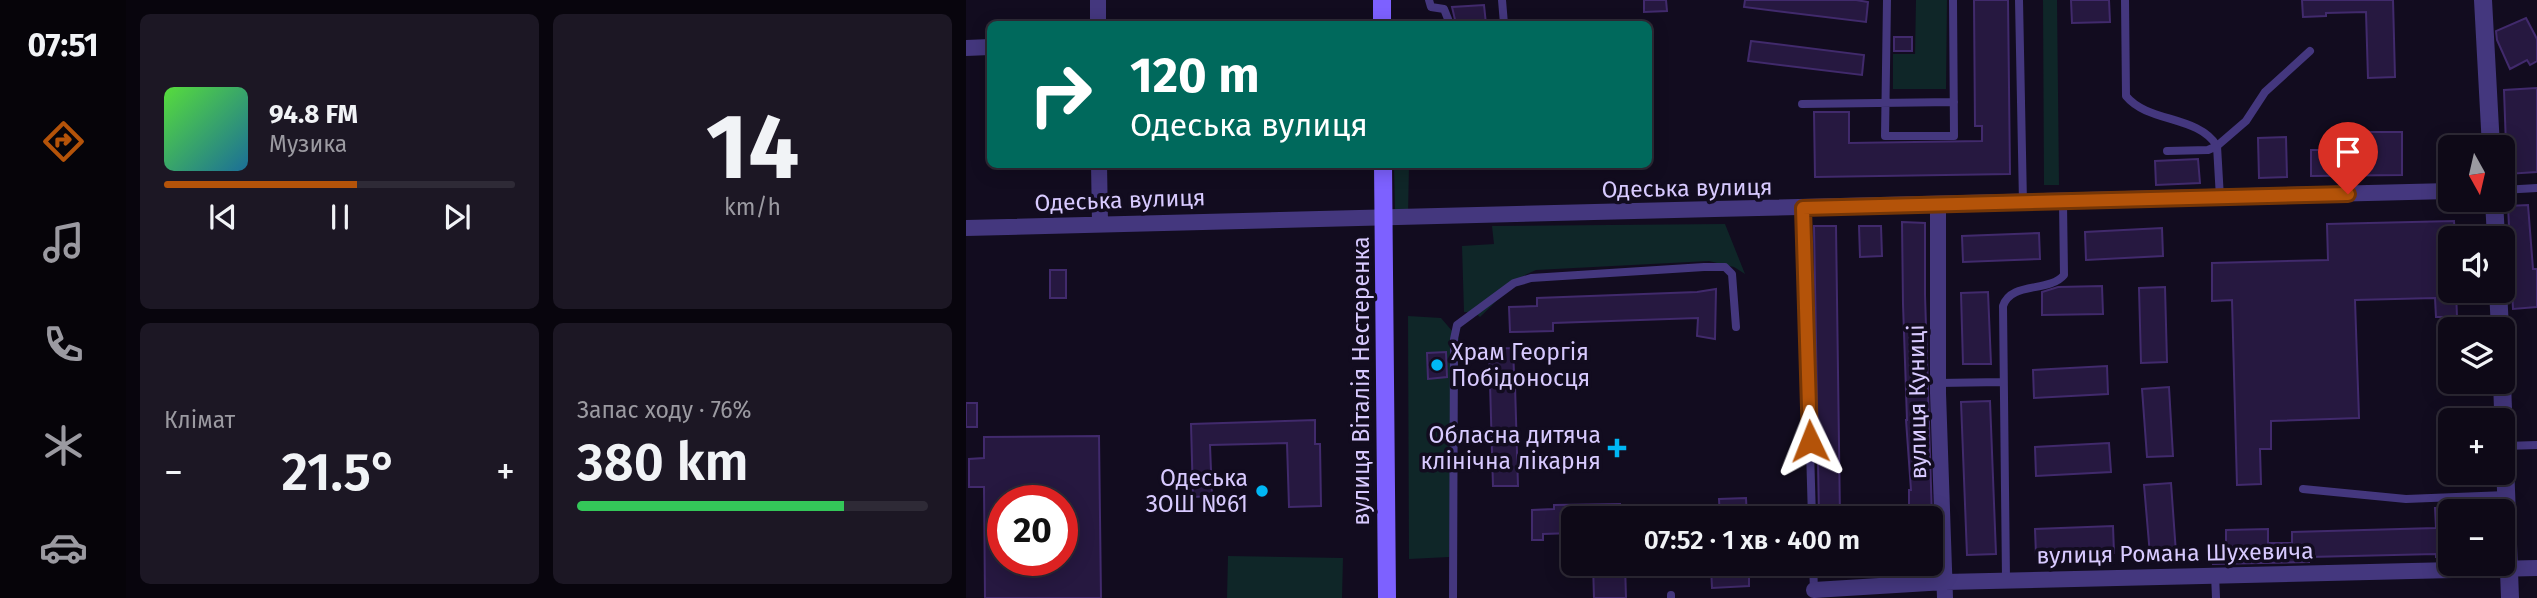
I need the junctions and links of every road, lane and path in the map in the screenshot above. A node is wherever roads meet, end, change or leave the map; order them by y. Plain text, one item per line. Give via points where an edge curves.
1 (1098, 0) edge
2 (1382, 0) edge
3 (1429, 0) edge
4 (1502, 0) edge
5 (1886, 0) edge
6 (1953, 0) edge
7 (2019, 0) edge
8 (2125, 0) edge
9 (2483, 0) edge
10 (1098, 21) edge
11 (1382, 21) edge
12 (1449, 21) edge
13 (1504, 21) edge
14 (987, 47) edge
15 (966, 48) edge
16 (2310, 51) dead end
17 (1885, 102) junction
18 (1954, 102) junction
19 (1802, 104) dead end
20 (2490, 135) edge
21 (2217, 146) junction
22 (2167, 151) dead end
23 (1099, 168) edge
24 (1383, 168) edge
25 (2537, 188) edge
26 (2515, 189) edge
27 (2438, 191) edge
28 (2220, 198) junction
29 (2063, 203) junction
30 (2023, 204) junction
31 (1938, 205) junction
32 (1803, 208) junction
33 (1384, 216) junction
34 (1100, 223) junction
35 (966, 228) edge
36 (1736, 327) dead end
37 (2003, 382) junction
38 (1938, 383) junction
39 (2537, 444) edge
40 (2515, 445) edge
41 (2507, 485) edge
42 (2303, 489) dead end
43 (2507, 495) junction
44 (2507, 499) edge
45 (1812, 506) edge
46 (2515, 568) edge
47 (2537, 568) edge
48 (2438, 569) edge
49 (2215, 574) junction
50 (1813, 576) edge
51 (2510, 576) edge
52 (2006, 580) junction
53 (1814, 590) joint
54 (1945, 590) edge
55 (1387, 598) edge
56 (1453, 598) edge
57 (2216, 598) edge
58 (2510, 598) edge

1 - 10 street
2 - 11 main road
3 - 12 lane via 1431,7 1444,9
4 - 13 lane
5 - 17 lane
6 - 18 lane
7 - 30 lane
8 - 21 lane via 2126,96 2135,107 2200,131
9 - 20 street
14 - 15 street
16 - 21 lane
17 - 18 lane
17 - 18 lane via 1885,136 1954,136
17 - 19 lane
21 - 22 lane
21 - 28 lane
23 - 34 street
24 - 33 main road, вулиця Віталія Нестеренка
25 - 26 lane
27 - 28 street, Одеська вулиця
28 - 29 street, Одеська вулиця
29 - 30 street, Одеська вулиця
29 - 37 lane via 2064,275 2055,283 2011,294 2004,302
30 - 31 street, Одеська вулиця
31 - 32 street, Одеська вулиця
31 - 38 street, вулиця Куниці
32 - 33 street, Одеська вулиця
32 - 45 lane
33 - 34 street, Одеська вулиця
33 - 55 main road, вулиця Віталія Нестеренка
34 - 35 street, Одеська вулиця
36 - 56 lane via 1732,274 1725,267 1531,278 1514,284 1457,325
37 - 38 lane
37 - 52 lane
38 - 54 street, вулиця Куниці
39 - 40 lane
41 - 43 street
42 - 43 lane via 2406,499
43 - 44 street
46 - 47 street, вулиця Романа Шухевича
48 - 49 street, вулиця Романа Шухевича
49 - 52 street, вулиця Романа Шухевича
49 - 57 lane
50 - 53 lane
51 - 58 street
52 - 54 street, вулиця Романа Шухевича
53 - 54 street, вулиця Романа Шухевича

